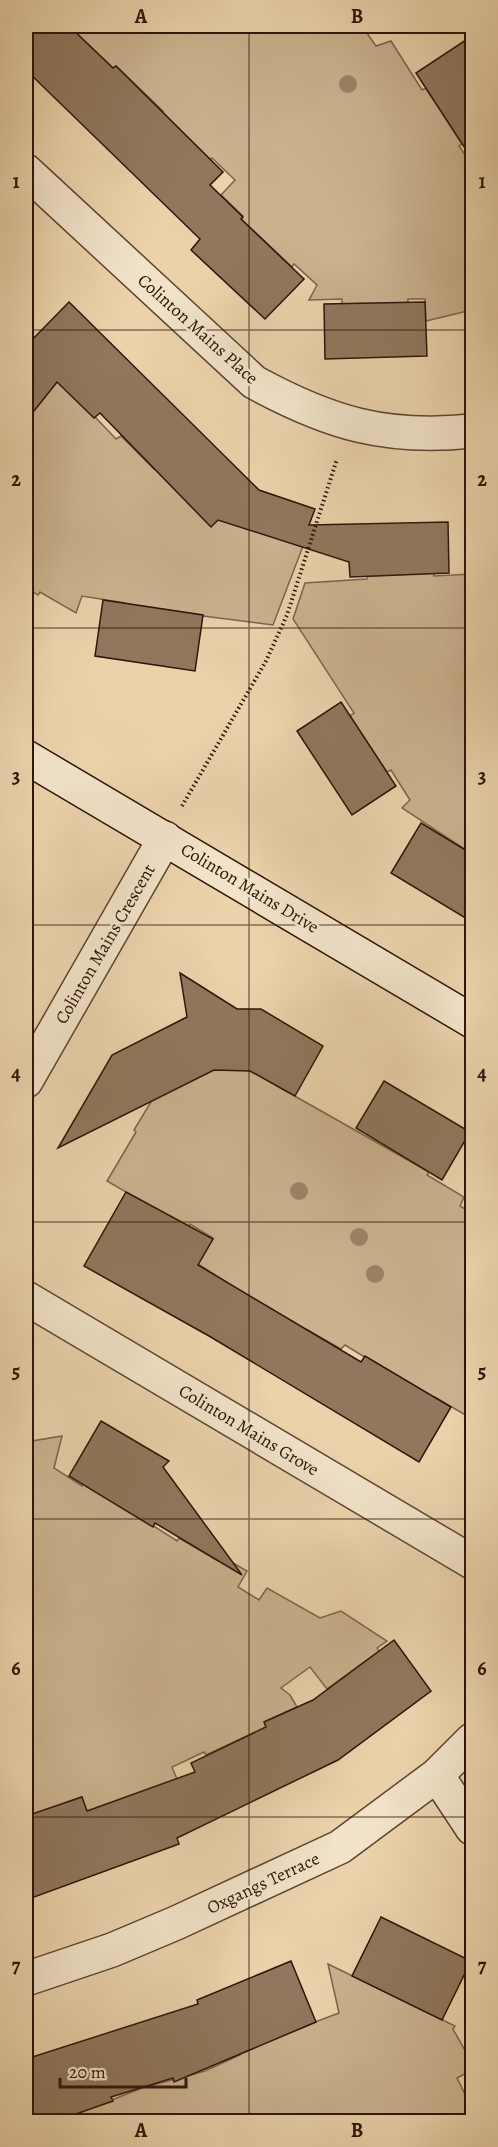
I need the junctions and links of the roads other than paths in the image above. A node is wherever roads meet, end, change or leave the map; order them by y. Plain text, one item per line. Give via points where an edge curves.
1 (26, 171) edge
2 (472, 431) edge
3 (26, 757) edge
4 (165, 838) junction
5 (472, 1021) edge
6 (26, 1081) edge
7 (26, 1298) edge
8 (472, 1562) edge
9 (472, 1740) edge
10 (436, 1775) junction
11 (472, 1828) edge
12 (26, 1979) edge

1 - 2 street, Colinton Mains Place via 245,375 299,406 349,424 382,431
3 - 4 street, Colinton Mains Drive
4 - 5 street, Colinton Mains Drive
4 - 6 street, Colinton Mains Crescent
7 - 8 street, Colinton Mains Grove
9 - 10 street, Oxgangs Terrace
10 - 11 street
10 - 12 street, Oxgangs Terrace via 340,1847 112,1950

